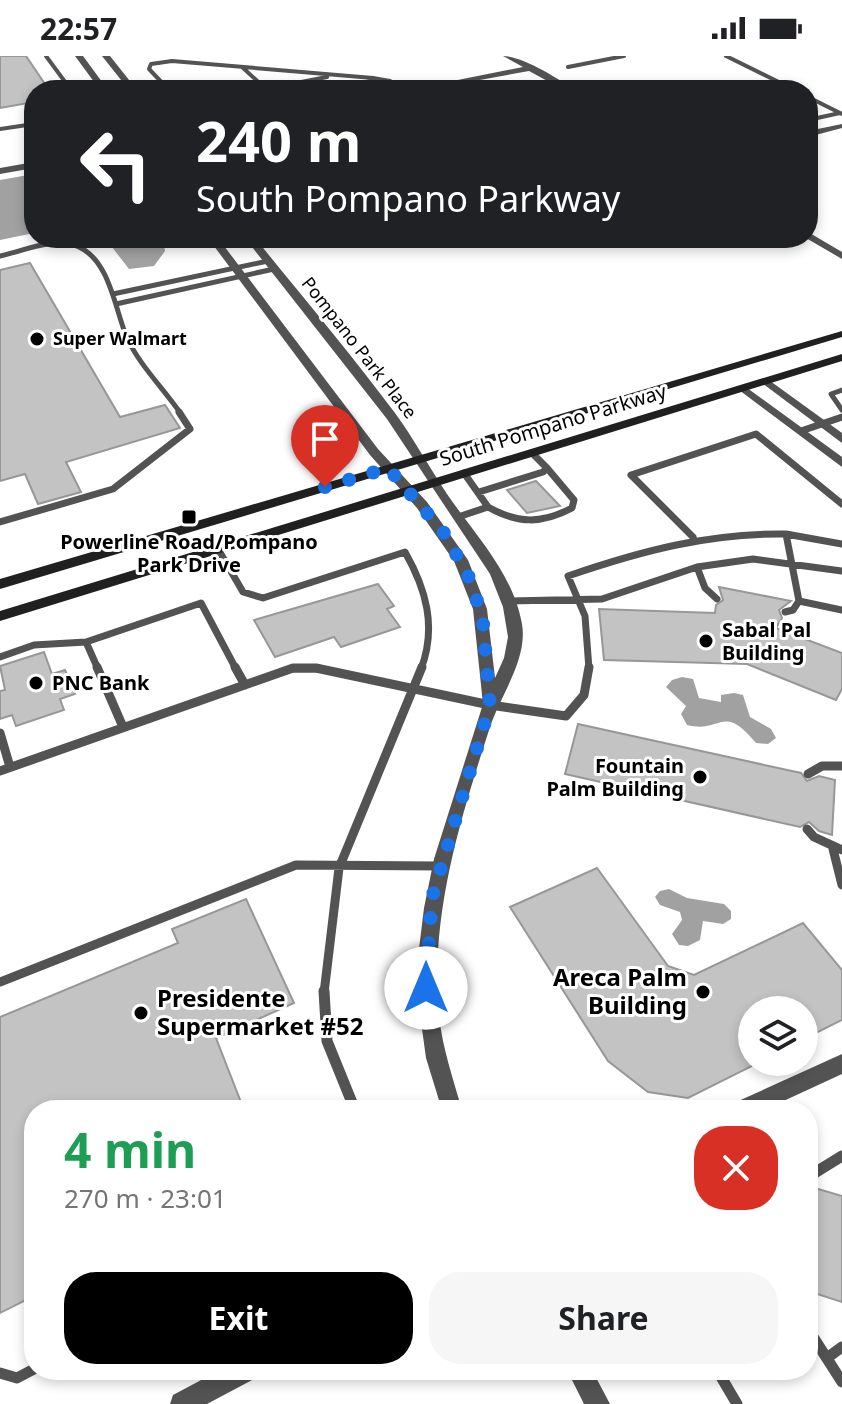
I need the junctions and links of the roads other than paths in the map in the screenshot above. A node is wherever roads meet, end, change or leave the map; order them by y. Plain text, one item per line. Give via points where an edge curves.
1 (46, 56) edge
2 (79, 56) edge
3 (106, 56) edge
4 (507, 56) edge
5 (624, 56) edge
6 (726, 56) edge
7 (527, 63) edge
8 (242, 67) junction
9 (568, 67) dead end
10 (337, 75) junction
11 (381, 79) joint
12 (64, 80) edge
13 (97, 80) edge
14 (125, 80) edge
15 (159, 80) edge
16 (256, 80) edge
17 (312, 80) edge
18 (376, 80) edge
19 (455, 80) edge
20 (554, 80) edge
21 (775, 80) edge
22 (818, 102) edge
23 (841, 113) edge
24 (818, 118) edge
25 (24, 125) edge
26 (842, 126) edge
27 (0, 129) edge
28 (818, 132) edge
29 (24, 158) edge
30 (0, 162) edge
31 (24, 167) edge
32 (0, 171) edge
33 (818, 241) edge
34 (39, 248) edge
35 (81, 248) edge
36 (221, 248) edge
37 (258, 248) edge
38 (0, 256) edge
39 (842, 256) edge
40 (271, 265) junction
41 (239, 272) junction
42 (113, 294) junction
43 (116, 304) junction
44 (842, 334) edge
45 (842, 357) edge
46 (766, 381) junction
47 (743, 388) junction
48 (842, 390) edge
49 (842, 410) edge
50 (842, 417) edge
51 (822, 424) junction
52 (801, 431) junction
53 (842, 439) edge
54 (532, 453) junction
55 (421, 459) junction
56 (842, 463) edge
57 (388, 468) junction
58 (547, 468) junction
59 (464, 473) junction
60 (434, 482) junction
61 (408, 490) junction
62 (479, 492) junction
63 (842, 504) edge
64 (488, 507) junction
65 (458, 517) junction
66 (0, 522) edge
67 (786, 534) junction
68 (693, 537) junction
69 (842, 544) edge
70 (218, 549) junction
71 (790, 562) junction
72 (697, 567) junction
73 (842, 571) edge
74 (0, 584) edge
75 (717, 599) dead end
76 (581, 600) junction
77 (509, 601) junction
78 (799, 601) junction
79 (842, 610) edge
80 (785, 612) dead end
81 (0, 616) edge
82 (86, 642) junction
83 (0, 657) edge
84 (245, 685) junction
85 (413, 690) junction
86 (490, 705) junction
87 (123, 727) junction
88 (1, 738) edge
89 (842, 766) edge
90 (10, 767) junction
91 (0, 771) edge
92 (808, 774) dead end
93 (807, 829) dead end
94 (837, 849) edge
95 (440, 866) junction
96 (339, 868) junction
97 (842, 885) edge
98 (0, 982) edge
99 (842, 1064) edge
100 (351, 1100) edge
101 (449, 1100) edge
102 (763, 1100) edge
103 (842, 1156) edge
104 (818, 1171) edge
105 (818, 1344) edge
106 (842, 1347) edge
107 (827, 1358) junction
108 (0, 1373) edge
109 (24, 1374) edge
110 (226, 1380) edge
111 (585, 1380) edge
112 (723, 1380) edge
113 (842, 1382) edge
114 (182, 1404) edge
115 (598, 1404) edge
116 (737, 1404) edge

1 - 12 lane
2 - 13 street
3 - 14 street
4 - 7 street
5 - 9 lane
6 - 21 lane
7 - 19 street
7 - 20 street
8 - 10 lane
8 - 15 lane via 151,64 149,69
8 - 16 lane
10 - 11 lane
10 - 17 lane
11 - 18 lane
22 - 23 lane
23 - 24 lane
25 - 27 lane
26 - 28 street
29 - 30 street
31 - 32 street
33 - 39 street
34 - 38 lane
35 - 42 lane
36 - 41 street
37 - 40 street, Pompano Park Place
40 - 41 lane
40 - 41 lane
40 - 55 street, Pompano Park Place
41 - 42 lane
41 - 43 lane
41 - 57 street
42 - 43 lane
43 - 66 lane via 131,347 190,429 113,489
44 - 55 main road, South Pompano Parkway
45 - 46 main road, South Pompano Parkway
46 - 47 main road, South Pompano Parkway
46 - 51 street
47 - 52 street
47 - 54 main road, South Pompano Parkway
48 - 49 lane via 831,394
50 - 51 lane
51 - 52 lane
51 - 53 street
52 - 56 street
54 - 58 lane
54 - 59 main road, South Pompano Parkway
55 - 57 main road, South Pompano Parkway
55 - 60 street, Pompano Park Place
57 - 61 street
57 - 74 main road, South Pompano Parkway
58 - 62 lane
58 - 64 lane via 574,500 572,508 538,522 519,523
59 - 60 main road, South Pompano Parkway
59 - 62 lane
60 - 61 main road, South Pompano Parkway
60 - 65 street, Pompano Park Place
61 - 70 main road, South Pompano Parkway
61 - 86 street via 453,547 477,595
62 - 64 lane
63 - 68 lane via 756,434 631,475
64 - 65 lane
65 - 77 street, Pompano Park Place via 486,553
67 - 68 lane
67 - 69 lane
67 - 71 lane
68 - 76 lane via 568,576
70 - 81 main road, South Pompano Parkway
70 - 85 lane via 243,592 263,598 405,552 419,575 428,618 425,661
71 - 72 lane via 753,559
71 - 73 lane
71 - 78 lane
72 - 75 lane via 705,588
72 - 76 lane via 628,593
76 - 77 lane
76 - 86 lane via 589,658 585,694 566,716
77 - 86 street, Pompano Park Place via 516,650
78 - 79 lane
78 - 80 lane
82 - 83 lane via 50,642
82 - 84 lane via 201,603
82 - 87 lane
84 - 85 lane via 293,668 316,668
84 - 87 lane
85 - 86 lane
85 - 96 lane
86 - 95 street
87 - 90 lane
88 - 90 lane
89 - 92 lane via 822,766
90 - 91 lane
93 - 94 lane
94 - 97 lane
95 - 96 lane
95 - 101 street via 428,926 426,988 432,1038
96 - 98 lane via 296,865
96 - 100 lane via 323,1014 327,1044
99 - 102 street
103 - 104 lane
105 - 107 lane
106 - 107 lane
107 - 113 lane
108 - 109 lane via 17,1378
110 - 114 street
111 - 115 street
112 - 116 lane

